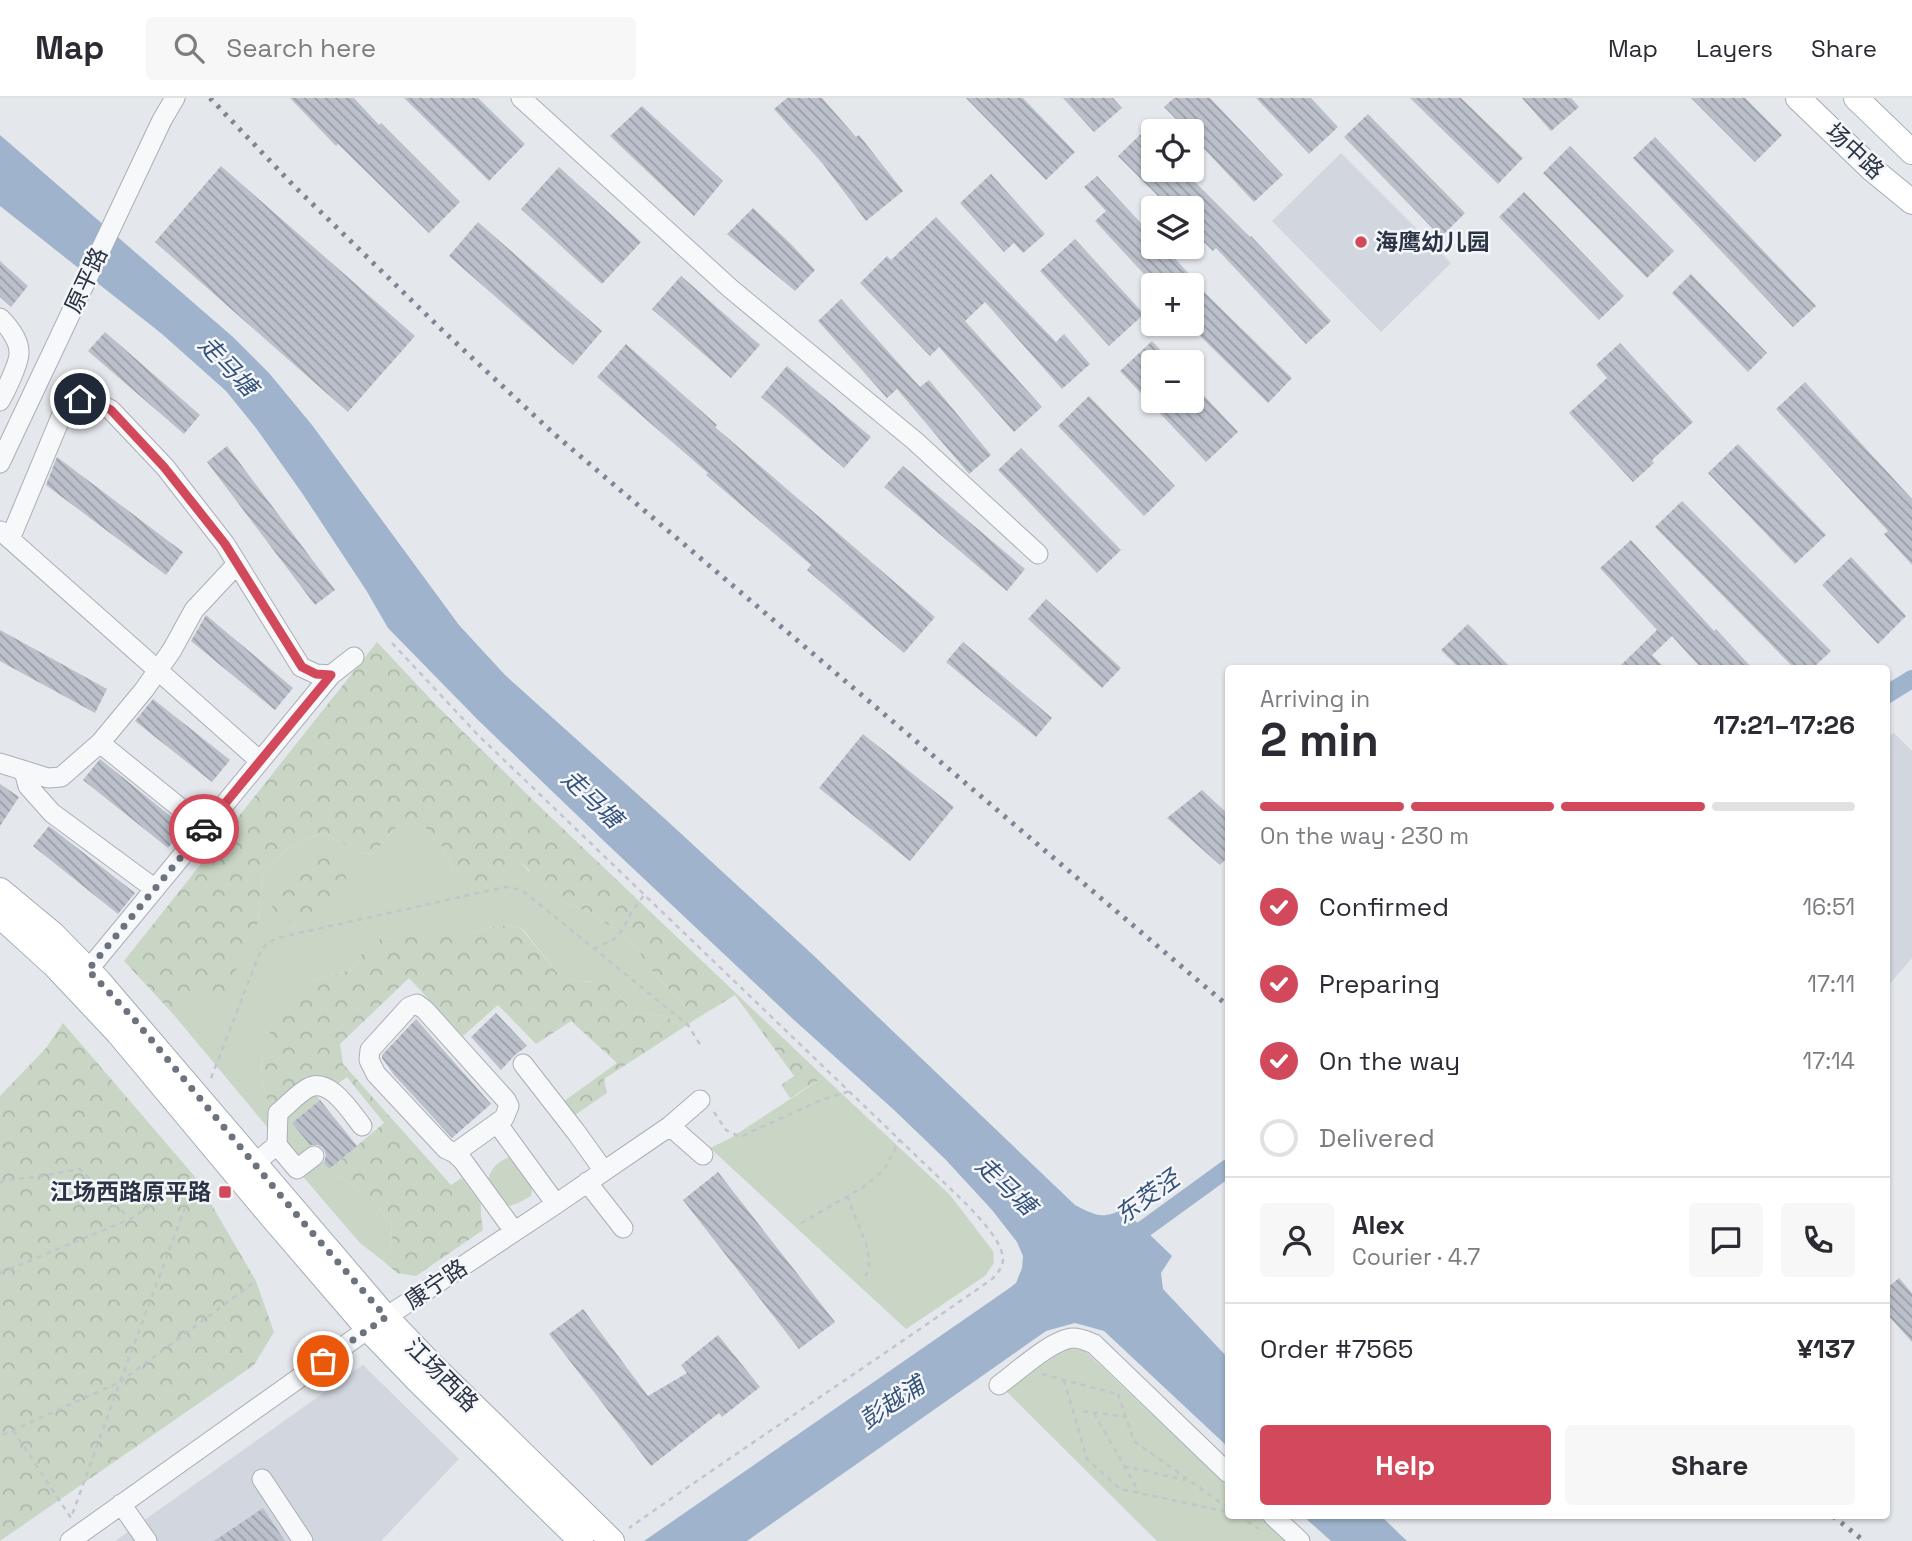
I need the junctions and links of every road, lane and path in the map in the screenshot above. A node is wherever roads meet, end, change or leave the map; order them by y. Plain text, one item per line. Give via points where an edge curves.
1 (176, 98) edge
2 (521, 98) edge
3 (1798, 98) edge
4 (1856, 98) edge
5 (1909, 144) edge
6 (1873, 170) junction
7 (1912, 202) edge
8 (0, 318) edge
9 (0, 401) edge
10 (0, 463) edge
11 (5, 535) edge
12 (1038, 554) dead end
13 (237, 564) junction
14 (392, 643) dead end
15 (354, 657) dead end
16 (158, 670) junction
17 (331, 675) junction
18 (100, 744) junction
19 (260, 761) junction
20 (0, 763) edge
21 (24, 771) junction
22 (205, 828) junction
23 (155, 889) junction
24 (0, 890) edge
25 (644, 895) junction
26 (0, 916) edge
27 (594, 949) junction
28 (88, 970) junction
29 (701, 1046) dead end
30 (523, 1064) dead end
31 (850, 1091) junction
32 (700, 1100) joint
33 (202, 1101) junction
34 (497, 1124) junction
35 (362, 1126) dead end
36 (670, 1126) junction
37 (900, 1139) junction
38 (277, 1145) junction
39 (455, 1153) junction
40 (703, 1155) dead end
41 (314, 1156) dead end
42 (254, 1164) junction
43 (604, 1171) junction
44 (587, 1182) junction
45 (0, 1183) edge
46 (847, 1196) junction
47 (556, 1204) junction
48 (130, 1219) junction
49 (801, 1223) dead end
50 (623, 1228) dead end
51 (514, 1231) junction
52 (0, 1273) edge
53 (256, 1281) dead end
54 (864, 1281) dead end
55 (377, 1323) junction
56 (1022, 1368) junction
57 (1064, 1380) junction
58 (120, 1382) junction
59 (999, 1385) dead end
60 (1083, 1411) dead end
61 (1094, 1413) junction
62 (1126, 1417) junction
63 (13, 1430) junction
64 (0, 1436) edge
65 (1124, 1466) junction
66 (1225, 1470) edge
67 (262, 1479) dead end
68 (1190, 1481) junction
69 (1139, 1493) junction
70 (121, 1504) junction
71 (1225, 1508) edge
72 (1225, 1509) edge
73 (1243, 1519) edge
74 (1276, 1519) edge
75 (1267, 1535) dead end
76 (597, 1538) edge
77 (70, 1541) edge
78 (146, 1541) edge
79 (303, 1541) edge
80 (1300, 1541) edge

1 - 10 street, 原平路
2 - 12 street via 731,289 915,441
3 - 6 main road, 场中路
4 - 5 main road, 场中路
5 - 6 main road
6 - 7 main road, 场中路
8 - 9 street via 11,330 20,353
11 - 13 street via 63,412 80,399 91,398 111,410 164,467
11 - 16 street
13 - 16 street via 194,610
13 - 17 street via 302,667
14 - 25 path via 478,735
15 - 17 street
16 - 18 street
16 - 19 street
17 - 19 street
18 - 21 street via 61,777
18 - 22 street
19 - 22 street
20 - 21 street
21 - 23 street via 28,786 52,813
22 - 23 street
23 - 28 street
24 - 28 main road, 江场西路
25 - 27 path via 616,938
25 - 31 path
26 - 55 main road, 江场西路 via 101,1014 285,1234
27 - 29 path via 688,1025
27 - 33 path via 522,890 505,887 277,938 259,955
28 - 33 main road, 江场西路
30 - 43 street
31 - 32 path via 740,1137 726,1130 711,1107
31 - 37 path
32 - 36 street, 康宁路
33 - 42 main road, 江场西路
34 - 39 street
34 - 39 street via 508,1113 506,1100 425,1010 416,1004 409,1007 370,1050 369,1060 376,1074 446,1149
34 - 47 street
35 - 38 street via 335,1092 310,1086 278,1113
36 - 40 street
36 - 43 street, 康宁路
37 - 46 path via 884,1170
37 - 76 path via 983,1223 1003,1256 1001,1269 921,1329
38 - 41 street via 297,1169
38 - 42 street
39 - 51 street
42 - 55 main road, 江场西路
43 - 44 street, 康宁路
44 - 47 street, 康宁路
44 - 50 street
45 - 48 path via 80,1169
46 - 49 path
46 - 54 path via 868,1249
47 - 51 street, 康宁路
48 - 52 path
48 - 58 path via 196,1178
51 - 55 street, 康宁路
53 - 58 path
55 - 70 street, 康宁路
55 - 76 main road, 江场西路 via 441,1374
56 - 57 path
56 - 59 street
56 - 66 street via 1071,1338 1094,1344
57 - 62 path via 1118,1394
57 - 69 path via 1087,1459 1120,1489
58 - 63 path
58 - 63 path via 71,1518
60 - 61 path
61 - 62 path
61 - 65 path
62 - 68 path via 1134,1441
63 - 64 path
65 - 68 path
65 - 69 path
67 - 79 street
68 - 71 path
69 - 72 path
70 - 77 street, 康宁路
70 - 78 street
73 - 75 path
74 - 80 street

